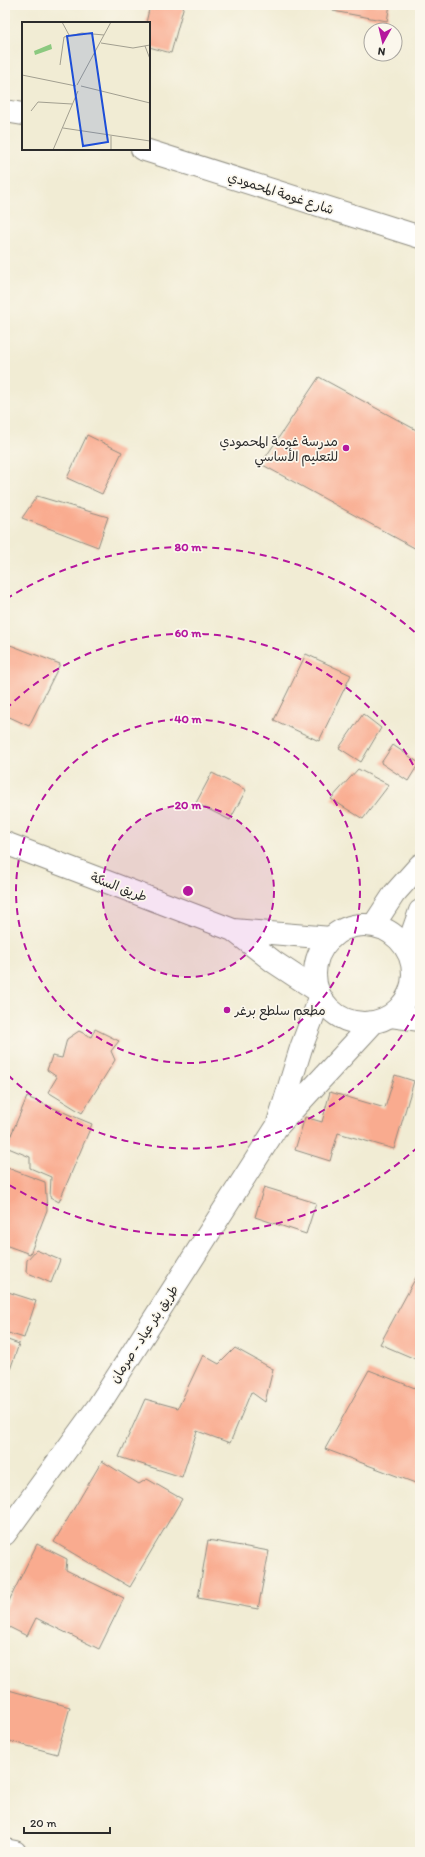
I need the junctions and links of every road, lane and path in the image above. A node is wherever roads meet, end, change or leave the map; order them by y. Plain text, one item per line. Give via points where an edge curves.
1 (5, 111) edge
2 (22, 114) edge
3 (145, 150) edge
4 (420, 237) edge
5 (5, 843) edge
6 (420, 865) edge
7 (420, 911) edge
8 (373, 926) junction
9 (234, 930) junction
10 (330, 938) junction
11 (413, 962) edge
12 (319, 995) junction
13 (383, 1019) junction
14 (420, 1020) edge
15 (276, 1128) junction
16 (5, 1534) edge
17 (5, 1850) edge
18 (15, 1852) edge

1 - 2 main road
3 - 4 main road, شارع غومة المحمودي
5 - 9 main road, طريق السكة
6 - 8 main road via 394,894
7 - 11 main road
8 - 10 main road via 343,929
8 - 11 main road via 392,933
9 - 10 main road, طريق السكة
9 - 12 main road, طريق السكة
10 - 12 main road via 317,960 315,976
11 - 13 main road via 412,985 405,1003
12 - 13 main road via 340,1017 357,1023
12 - 15 main road
13 - 14 main road
13 - 15 main road
15 - 16 main road, طريق بئر عياد - صرمان via 99,1405
17 - 18 main road

